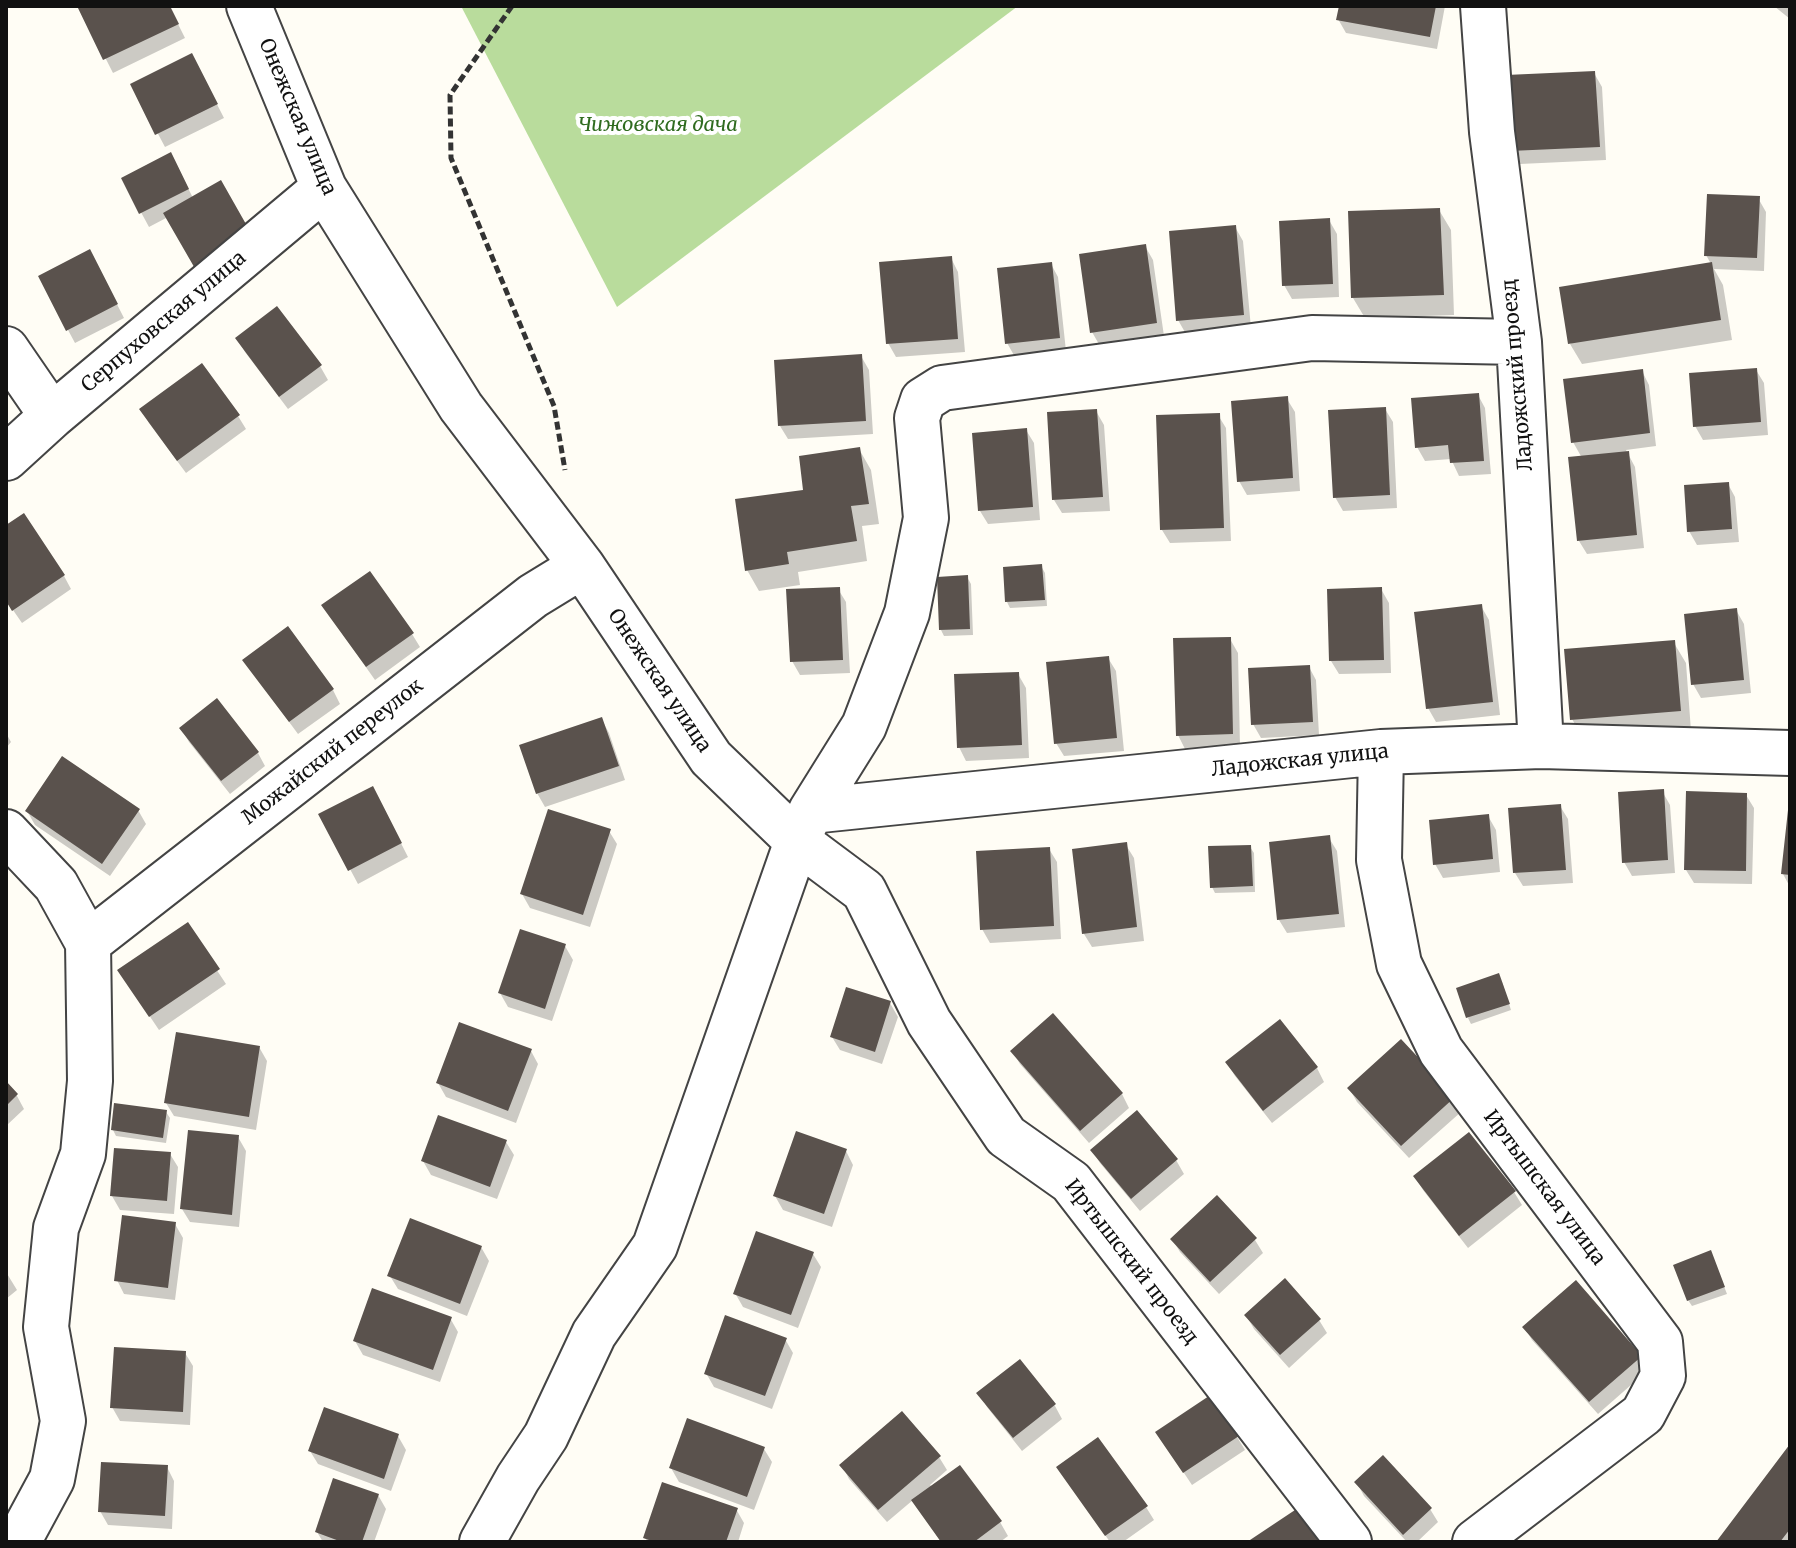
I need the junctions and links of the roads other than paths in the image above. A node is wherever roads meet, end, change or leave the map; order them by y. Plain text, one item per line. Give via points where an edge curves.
1 (249, 6) edge
2 (1483, 6) edge
3 (324, 188) junction
4 (1519, 342) junction
5 (6, 349) edge
6 (52, 416) junction
7 (6, 458) edge
8 (582, 566) junction
9 (1541, 746) junction
10 (1381, 752) junction
11 (1790, 753) edge
12 (804, 826) junction
13 (6, 832) edge
14 (88, 943) junction
15 (18, 1542) edge
16 (482, 1542) edge
17 (1349, 1542) edge
18 (1475, 1542) edge

1 - 3 street, Онежская улица
2 - 4 street, Ладожский проезд via 1492,132
3 - 6 street, Серпуховская улица
3 - 8 street, Онежская улица via 461,407
4 - 9 street, Ладожский проезд
4 - 12 street via 1312,338 942,388 923,400 917,418 926,518 907,613 864,726
5 - 6 street
6 - 7 street, Серпуховская улица
8 - 12 street, Онежская улица via 711,758
8 - 14 street, Можайский переулок via 533,596
9 - 10 street, Ладожская улица
9 - 11 street, Ладожская улица
10 - 12 street, Ладожская улица
10 - 18 street, Иртышская улица via 1379,860 1399,964 1441,1051 1660,1342 1663,1376 1643,1414
12 - 16 street via 655,1246 594,1334 546,1436
12 - 17 street, Иртышский проезд via 864,891 929,1022 1006,1136 1071,1182
13 - 14 street via 56,885
14 - 15 street via 90,1081 83,1154 56,1228 46,1327 63,1421 52,1479

